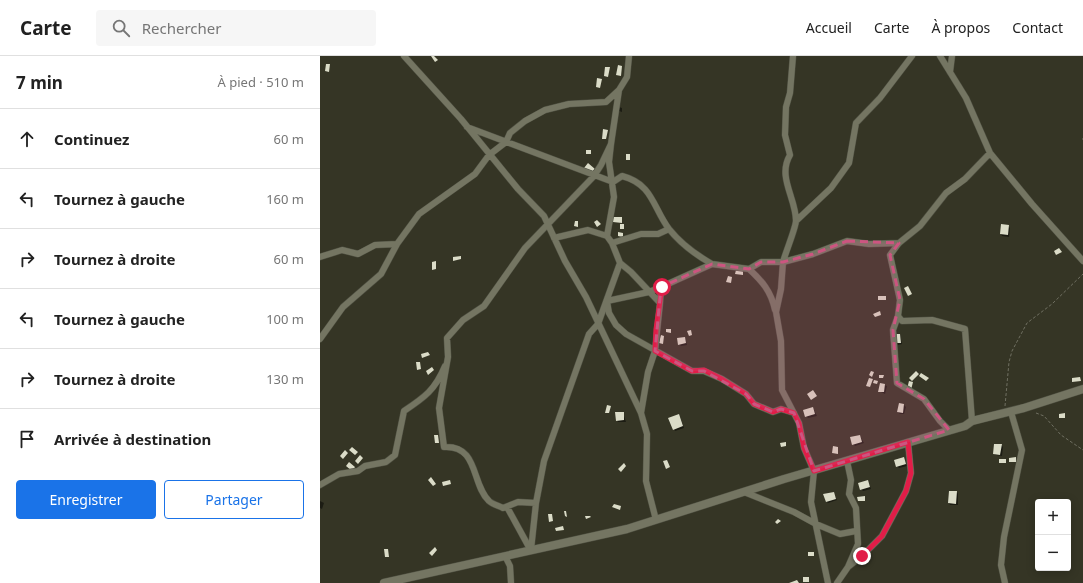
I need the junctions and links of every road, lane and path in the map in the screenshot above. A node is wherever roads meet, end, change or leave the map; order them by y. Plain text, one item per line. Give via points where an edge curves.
1 (404, 56) edge
2 (629, 56) edge
3 (793, 56) edge
4 (912, 56) edge
5 (940, 56) edge
6 (952, 56) edge
7 (950, 72) junction
8 (619, 90) junction
9 (466, 126) junction
10 (506, 142) junction
11 (611, 144) junction
12 (990, 152) junction
13 (489, 155) junction
14 (594, 176) junction
15 (613, 182) junction
16 (796, 221) junction
17 (548, 225) junction
18 (669, 229) junction
19 (607, 236) junction
20 (554, 238) junction
21 (612, 243) junction
22 (899, 243) junction
23 (398, 244) junction
24 (320, 257) edge
25 (1083, 261) edge
26 (783, 262) junction
27 (620, 263) junction
28 (712, 264) junction
29 (748, 269) junction
30 (1083, 274) edge
31 (662, 287) junction
32 (649, 292) junction
33 (606, 301) junction
34 (660, 304) junction
35 (776, 312) junction
36 (898, 316) junction
37 (598, 324) junction
38 (320, 339) edge
39 (655, 351) junction
40 (448, 357) junction
41 (1083, 389) edge
42 (1024, 408) junction
43 (641, 413) junction
44 (794, 413) junction
45 (1007, 413) junction
46 (972, 422) junction
47 (949, 430) junction
48 (908, 442) junction
49 (1083, 450) edge
50 (847, 461) junction
51 (814, 471) junction
52 (320, 485) edge
53 (744, 492) junction
54 (536, 503) junction
55 (507, 506) junction
56 (656, 520) junction
57 (816, 524) junction
58 (856, 531) junction
59 (531, 550) junction
60 (504, 556) junction
61 (848, 567) junction
62 (384, 583) edge
63 (511, 583) edge
64 (828, 583) edge
65 (837, 583) edge
66 (1005, 583) edge

1 - 9 street
2 - 8 street via 627,77
3 - 16 street via 785,135 790,155 786,162 786,181
4 - 16 street via 880,98 856,123 850,164 831,188
5 - 7 street
6 - 7 street
7 - 12 street via 966,98
8 - 10 street via 606,102 570,104 545,110 510,133
8 - 11 street
9 - 10 street
9 - 13 street
10 - 13 street
10 - 14 street
11 - 14 street
11 - 15 street via 609,162
12 - 22 street via 946,193 920,226
12 - 25 street via 1036,209
13 - 17 street via 544,216
13 - 23 street via 475,174 419,214
14 - 15 street
14 - 17 street
15 - 18 street via 622,176 634,180 644,188
15 - 19 street via 614,197
16 - 26 street
17 - 20 street
17 - 40 street via 513,262 484,306 463,320 447,338
18 - 21 street via 658,234 641,234
18 - 28 street via 692,253
19 - 20 street via 588,230
19 - 21 street
20 - 37 street
21 - 27 street
22 - 26 street via 869,244 846,241 814,254
22 - 36 street via 890,255 900,300
23 - 24 street via 375,245 358,254 342,250
23 - 38 street via 381,274 343,307
26 - 29 street via 761,262
26 - 35 street
27 - 32 street
27 - 33 street
28 - 29 street
28 - 31 street
29 - 35 street via 763,282
30 - 45 path via 1052,304 1027,323 1009,362
31 - 32 street
31 - 34 street
32 - 33 street
32 - 34 street
33 - 37 street
33 - 39 street via 616,325
34 - 39 street
35 - 44 street via 781,341 782,390
36 - 46 street via 902,321 932,320 965,330
36 - 47 street via 893,330 897,383 924,399
37 - 43 street
37 - 54 street via 589,334 569,388 544,461
39 - 43 street via 648,372
39 - 44 street via 692,371 704,370 722,379 746,394 754,404 773,412 781,409
40 - 52 street via 439,379 426,397 404,412 395,455 386,462 339,474
40 - 55 street via 439,408 444,447 453,447 470,458 489,501 504,508
41 - 42 main road
42 - 45 main road
42 - 49 path via 1044,416 1061,435
43 - 56 street via 647,434 646,481
44 - 51 street
45 - 46 main road
45 - 66 street via 1022,450 1004,537 1001,565
46 - 47 main road
47 - 48 main road
48 - 50 main road
48 - 61 street via 911,473 906,491 882,536
50 - 51 main road
50 - 58 street via 851,480 849,494 856,508
51 - 53 main road
51 - 57 street via 811,497
53 - 56 main road
53 - 57 street via 794,512
54 - 55 street via 518,502
54 - 59 street
55 - 59 street
56 - 59 main road via 627,530
57 - 58 street via 840,534
57 - 64 street
58 - 61 street via 858,544
59 - 60 main road
60 - 62 main road
60 - 63 street via 510,566
61 - 65 street

